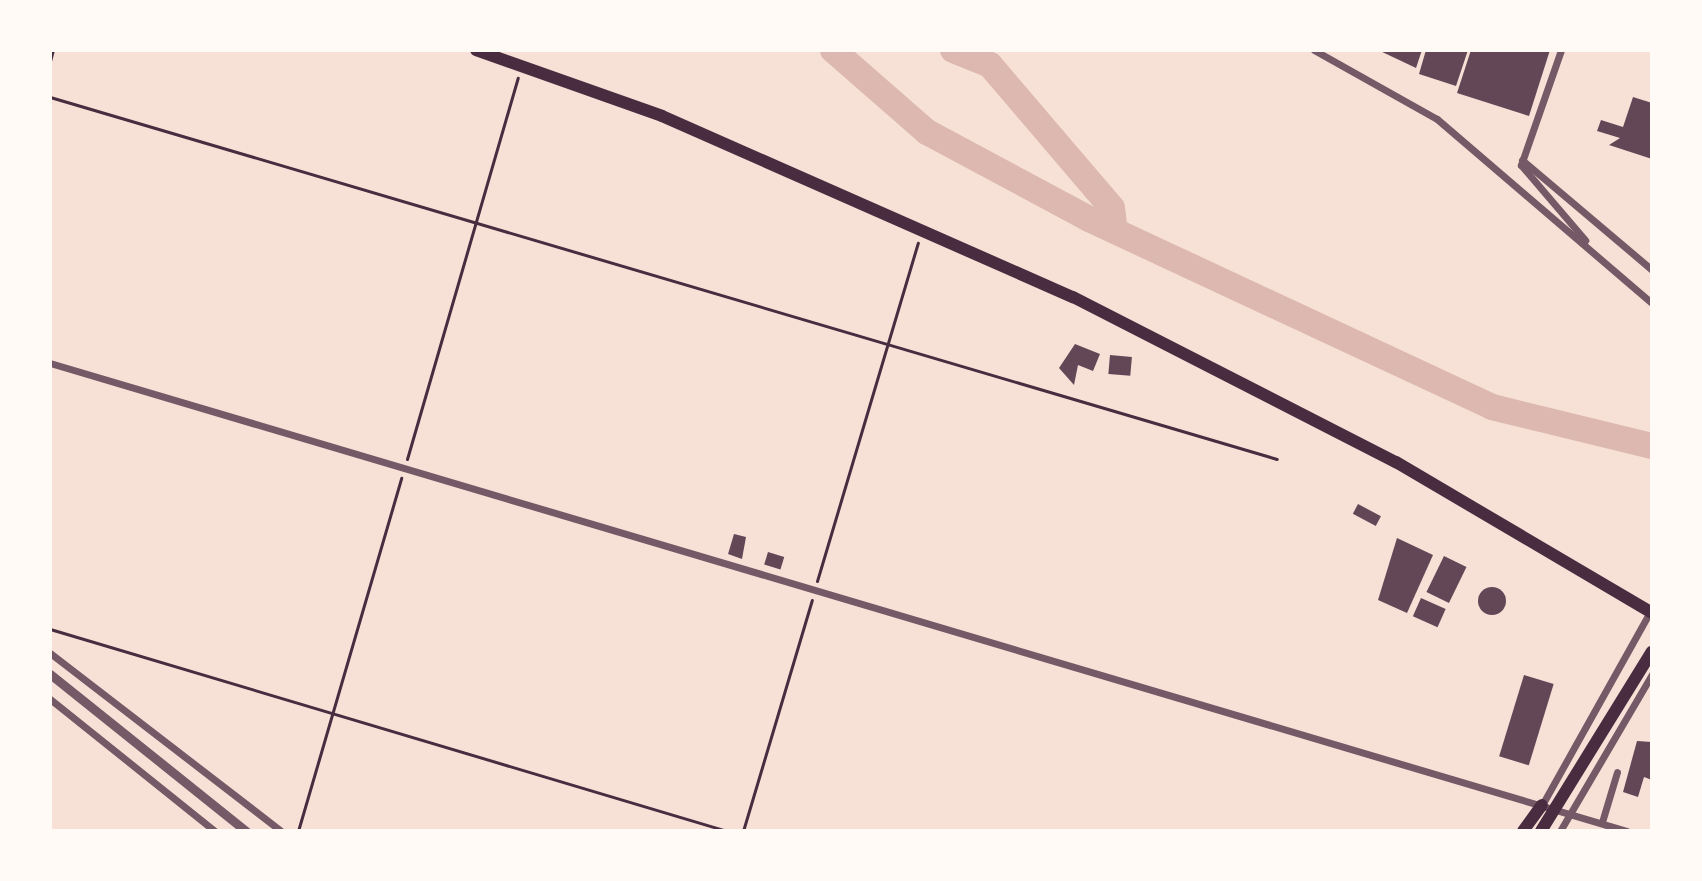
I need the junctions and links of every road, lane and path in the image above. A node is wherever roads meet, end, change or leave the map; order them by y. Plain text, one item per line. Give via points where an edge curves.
1 (53, 50) edge
2 (476, 50) edge
3 (1314, 50) edge
4 (1561, 50) edge
5 (50, 61) edge
6 (523, 64) junction
7 (50, 97) edge
8 (1522, 160) junction
9 (476, 223) junction
10 (922, 228) junction
11 (1591, 248) junction
12 (1652, 270) edge
13 (1652, 303) edge
14 (887, 342) junction
15 (50, 363) edge
16 (1277, 459) dead end
17 (404, 469) junction
18 (815, 590) junction
19 (1651, 612) edge
20 (50, 629) edge
21 (1652, 651) edge
22 (50, 653) edge
23 (50, 674) edge
24 (1652, 674) edge
25 (50, 699) edge
26 (331, 715) junction
27 (1617, 772) dead end
28 (1542, 805) junction
29 (1571, 815) junction
30 (1603, 825) edge
31 (215, 831) edge
32 (246, 831) edge
33 (281, 831) edge
34 (298, 831) edge
35 (727, 831) edge
36 (743, 831) edge
37 (1523, 831) edge
38 (1541, 831) edge
39 (1560, 831) edge
40 (1627, 831) edge

1 - 5 path
2 - 6 main road
3 - 11 street via 1437,119
4 - 8 street
6 - 9 path
6 - 10 main road
7 - 9 path
8 - 11 street
8 - 12 street
9 - 14 path
9 - 17 path
10 - 14 path
10 - 19 main road via 1396,462
11 - 13 street
14 - 16 path
14 - 18 path
15 - 17 street
17 - 18 street
17 - 26 path
18 - 28 street
18 - 36 path
19 - 28 street
20 - 26 path
21 - 38 main road
22 - 33 street
23 - 32 street
24 - 29 street
25 - 31 street
26 - 34 path
26 - 35 path
27 - 30 street
28 - 29 street
28 - 37 main road
29 - 30 street
29 - 39 street
30 - 40 street

